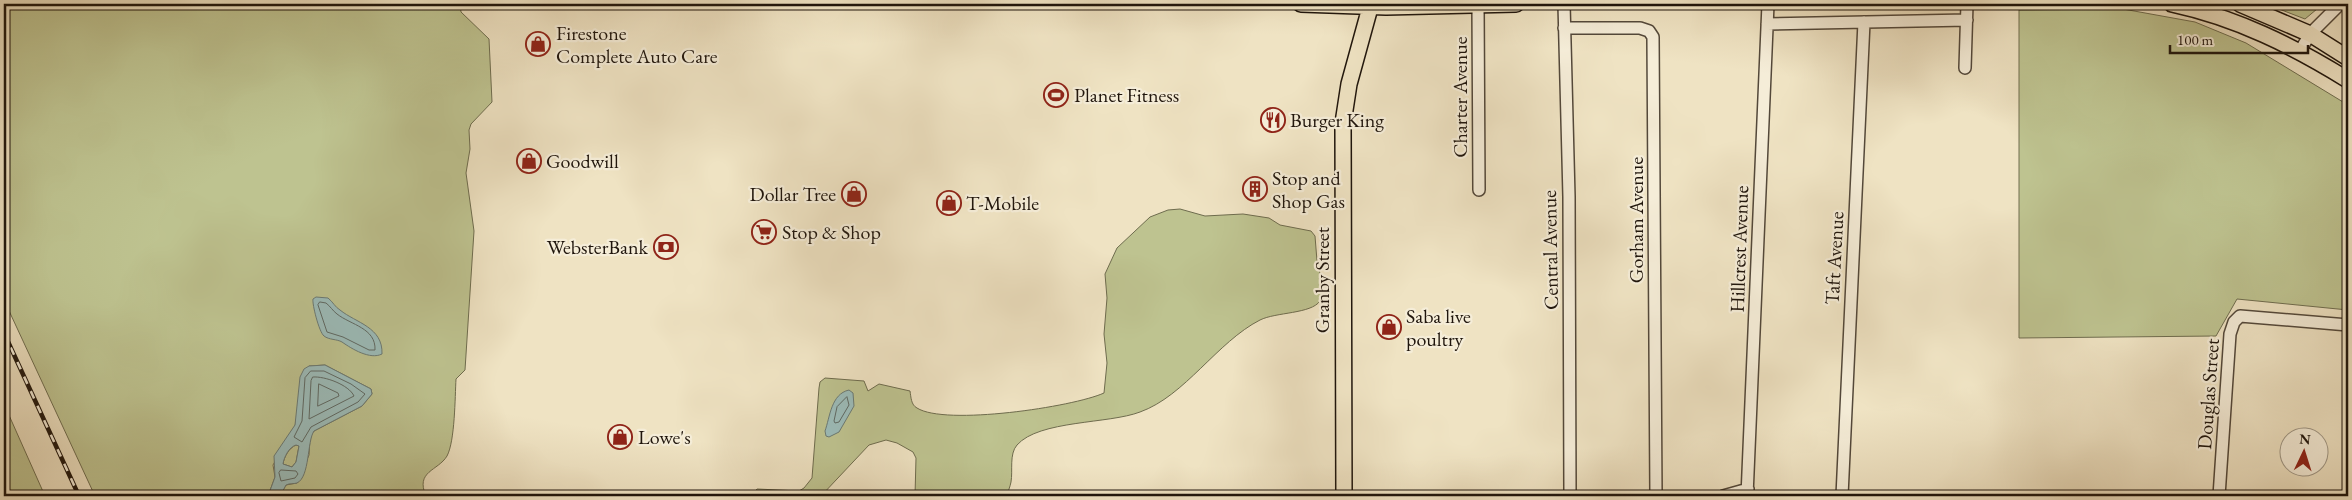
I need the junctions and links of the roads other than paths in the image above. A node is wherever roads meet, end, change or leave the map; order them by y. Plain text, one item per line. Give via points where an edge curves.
1 (1301, 4) edge
2 (1516, 4) edge
3 (1564, 4) edge
4 (1768, 4) edge
5 (1967, 4) edge
6 (2172, 4) edge
7 (2240, 4) edge
8 (2340, 4) edge
9 (1371, 5) edge
10 (1478, 5) edge
11 (1967, 20) junction
12 (1864, 22) junction
13 (1767, 24) junction
14 (1564, 28) junction
15 (2310, 34) junction
16 (2300, 51) junction
17 (2348, 58) edge
18 (1964, 68) dead end
19 (2348, 80) edge
20 (1479, 190) dead end
21 (2348, 325) edge
22 (1747, 493) edge
23 (1344, 496) edge
24 (1570, 496) edge
25 (1656, 496) edge
26 (1723, 496) edge
27 (1842, 496) edge
28 (2219, 496) edge

1 - 9 main road
2 - 10 main road
3 - 14 street, Central Avenue
4 - 13 street, Hillcrest Avenue
5 - 11 street
6 - 16 main road via 2235,21
7 - 15 main road
8 - 15 street
9 - 10 main road
9 - 23 main road, Granby Street via 1348,84 1343,123
10 - 20 street, Charter Avenue
11 - 12 street
11 - 18 street
12 - 13 street
12 - 27 street, Taft Avenue
13 - 22 street, Hillcrest Avenue
14 - 24 street, Central Avenue via 1569,197
14 - 25 street, Gorham Avenue via 1638,28 1648,30 1653,37
15 - 16 street
15 - 17 main road
16 - 19 main road
21 - 28 street, Douglas Street via 2240,316 2234,322 2230,334
22 - 26 street

